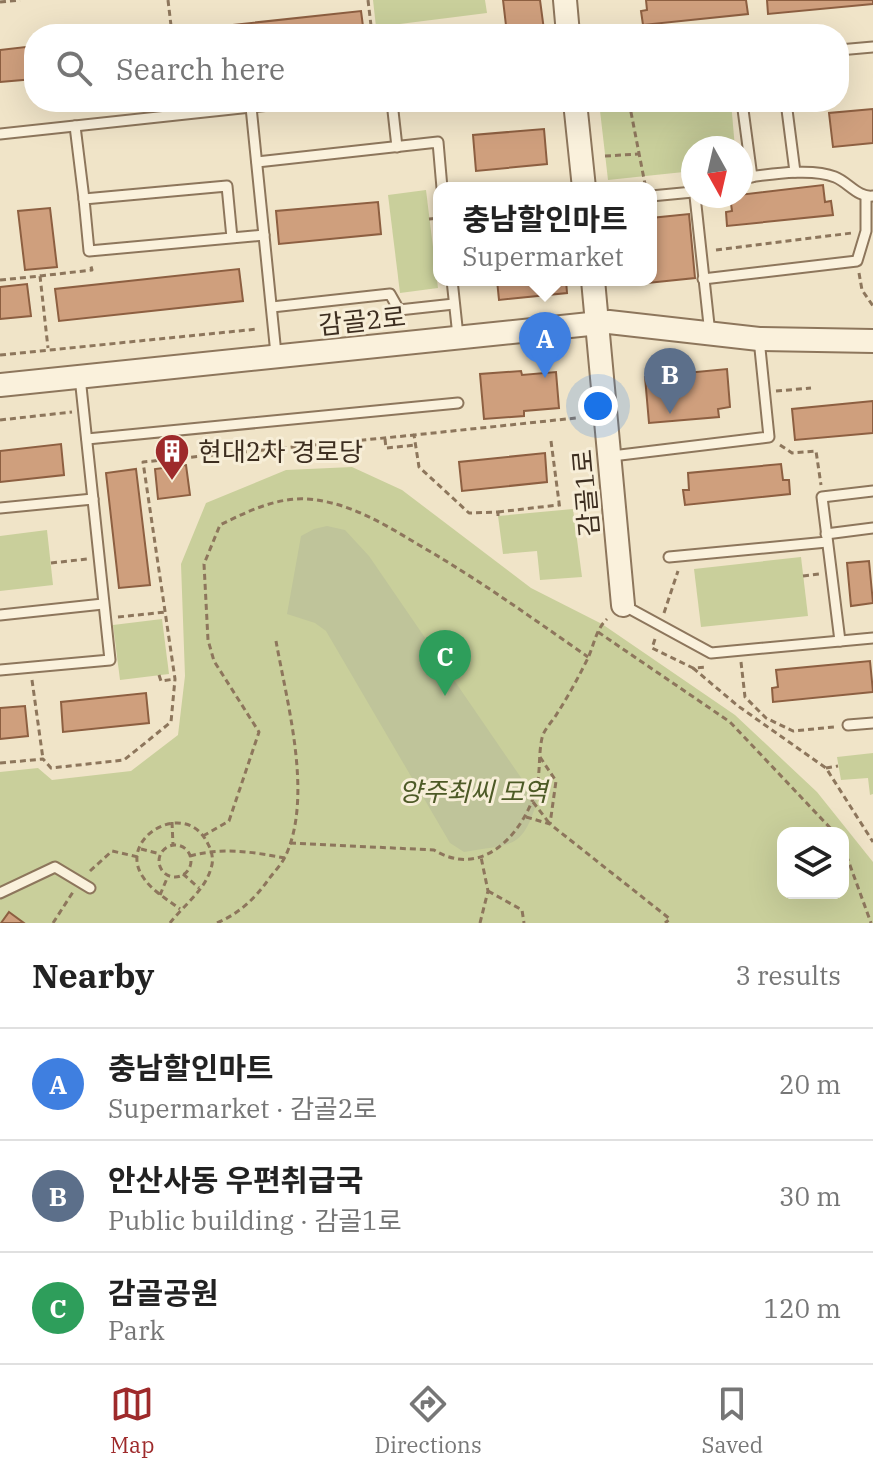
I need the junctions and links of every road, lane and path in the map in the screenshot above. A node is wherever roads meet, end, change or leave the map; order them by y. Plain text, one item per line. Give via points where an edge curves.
1 (20, 0) edge
2 (168, 0) edge
3 (368, 0) edge
4 (565, 0) edge
5 (0, 2) edge
6 (171, 24) edge
7 (371, 24) edge
8 (567, 24) edge
9 (873, 47) edge
10 (849, 49) edge
11 (205, 112) edge
12 (252, 112) edge
13 (393, 112) edge
14 (576, 112) edge
15 (631, 112) edge
16 (743, 112) edge
17 (787, 112) edge
18 (75, 126) junction
19 (0, 134) edge
20 (744, 136) edge
21 (397, 147) junction
22 (639, 154) junction
23 (605, 156) dead end
24 (257, 162) junction
25 (795, 172) junction
26 (753, 176) edge
27 (441, 182) edge
28 (583, 182) edge
29 (644, 182) edge
30 (681, 195) edge
31 (657, 196) edge
32 (870, 196) edge
33 (84, 199) junction
34 (695, 208) edge
35 (429, 219) dead end
36 (433, 219) edge
37 (866, 231) junction
38 (264, 235) junction
39 (232, 238) junction
40 (89, 251) junction
41 (700, 252) junction
42 (857, 261) junction
43 (40, 276) junction
44 (703, 279) junction
45 (0, 280) edge
46 (452, 286) edge
47 (594, 286) edge
48 (454, 304) junction
49 (873, 306) edge
50 (272, 307) junction
51 (597, 324) junction
52 (274, 328) junction
53 (710, 334) junction
54 (458, 338) junction
55 (759, 339) junction
56 (873, 341) edge
57 (48, 350) junction
58 (0, 355) edge
59 (277, 356) junction
60 (80, 377) junction
61 (0, 385) edge
62 (811, 388) dead end
63 (764, 392) junction
64 (458, 403) dead end
65 (84, 411) junction
66 (576, 418) dead end
67 (0, 420) edge
68 (414, 435) junction
69 (769, 437) junction
70 (87, 439) junction
71 (385, 439) junction
72 (551, 441) dead end
73 (416, 445) junction
74 (610, 456) junction
75 (873, 491) edge
76 (822, 497) junction
77 (93, 499) junction
78 (0, 508) edge
79 (873, 528) edge
80 (827, 538) junction
81 (683, 556) junction
82 (669, 557) dead end
83 (98, 558) junction
84 (51, 563) dead end
85 (103, 604) junction
86 (623, 605) junction
87 (166, 612) junction
88 (0, 615) edge
89 (105, 619) junction
90 (660, 625) junction
91 (598, 632) junction
92 (873, 638) edge
93 (276, 641) dead end
94 (840, 641) junction
95 (740, 650) junction
96 (588, 657) junction
97 (30, 667) junction
98 (693, 668) dead end
99 (0, 670) edge
100 (159, 675) dead end
101 (175, 679) junction
102 (873, 723) edge
103 (848, 725) joint
104 (540, 757) junction
105 (43, 759) junction
106 (0, 763) edge
107 (838, 766) dead end
108 (826, 768) junction
109 (532, 801) junction
110 (525, 816) junction
111 (172, 822) junction
112 (550, 824) junction
113 (829, 827) edge
114 (203, 836) junction
115 (873, 842) edge
116 (290, 843) junction
117 (173, 845) junction
118 (140, 849) junction
119 (211, 850) junction
120 (160, 854) junction
121 (190, 856) junction
122 (481, 856) junction
123 (138, 857) junction
124 (285, 858) junction
125 (849, 862) edge
126 (183, 874) junction
127 (168, 876) junction
128 (79, 881) junction
129 (90, 888) dead end
130 (199, 888) junction
131 (488, 891) junction
132 (0, 893) edge
133 (160, 895) junction
134 (180, 909) junction
135 (671, 921) edge
136 (53, 923) edge
137 (170, 923) edge
138 (217, 923) edge
139 (480, 923) edge
140 (524, 923) edge
141 (665, 923) edge
142 (871, 923) edge

1 - 5 path
2 - 6 path
3 - 7 path
4 - 8 street
9 - 10 lane
11 - 18 lane
12 - 24 lane
13 - 21 lane
14 - 28 street
15 - 22 path
16 - 20 lane
17 - 25 lane
18 - 19 lane
18 - 33 lane
21 - 24 lane
21 - 27 lane via 438,142
22 - 23 path
22 - 29 path
24 - 38 lane
25 - 26 lane
25 - 32 lane via 833,176
30 - 31 lane
32 - 37 lane
33 - 39 lane via 227,186
33 - 40 lane
34 - 41 lane
35 - 36 path
37 - 41 path
37 - 42 lane
38 - 39 lane
38 - 50 lane
39 - 40 lane
40 - 43 path via 92,270
41 - 44 lane
42 - 44 lane
42 - 49 path via 862,290
43 - 45 path
43 - 57 path
44 - 53 lane
46 - 48 lane
47 - 51 street, 감골1로
48 - 50 lane via 399,310 390,294
48 - 54 lane
50 - 52 lane
51 - 53 street, 감골2로
51 - 54 street, 감골2로
51 - 74 street, 감골1로
52 - 57 path
52 - 59 lane
53 - 55 street, 감골2로
54 - 59 street, 감골2로
55 - 56 street, 감골2로
55 - 63 lane
57 - 58 path
59 - 60 street, 감골2로
60 - 61 street, 감골2로
60 - 65 lane
62 - 63 path
63 - 69 lane
64 - 70 lane
65 - 67 path
65 - 70 lane
66 - 68 path
68 - 71 path
68 - 73 path
69 - 74 lane
69 - 76 path via 792,453 816,451
70 - 77 lane
71 - 73 path via 386,448
71 - 87 path via 143,462
72 - 73 path via 560,508 498,514 469,513 419,467
74 - 86 street, 감골1로
75 - 76 lane
76 - 80 lane
77 - 78 lane
77 - 83 lane
79 - 80 lane
80 - 81 lane
80 - 94 lane
81 - 82 lane
81 - 90 path
83 - 84 path
83 - 85 lane
85 - 88 lane
85 - 89 lane
86 - 90 lane
86 - 91 path
87 - 89 path
87 - 101 path
89 - 97 lane via 110,660
90 - 95 lane via 711,653
91 - 96 path
91 - 113 path via 730,722
92 - 94 lane
93 - 116 path via 297,788
94 - 95 lane
95 - 103 path via 745,697 766,718 793,731
96 - 104 path via 542,735
96 - 114 path via 377,519 306,499 247,511 220,525 204,564 205,606 214,661 259,732 229,821
97 - 99 lane
97 - 105 path
98 - 108 path
100 - 101 path via 161,681
101 - 105 path via 171,722 124,760 51,768
102 - 103 lane
104 - 109 path
104 - 112 path via 556,781
105 - 106 path
107 - 108 path
108 - 115 path
109 - 110 path
109 - 112 path
110 - 112 path
110 - 122 path via 512,837
111 - 114 path
111 - 117 path
111 - 118 path via 150,832
112 - 135 path
114 - 119 path
116 - 122 path via 434,850 447,858
116 - 124 path
117 - 120 path
117 - 121 path
118 - 120 path
118 - 123 path
119 - 121 path
119 - 124 path
119 - 130 path via 211,869
120 - 127 path via 160,869
121 - 126 path
122 - 131 path
123 - 128 path via 112,851
123 - 133 path via 141,875
124 - 138 path via 249,902
125 - 142 path
126 - 127 path
126 - 130 path
127 - 133 path
128 - 129 lane
128 - 132 lane via 55,867
128 - 136 path
130 - 134 path
131 - 139 path
131 - 140 path via 522,910
133 - 134 path
134 - 137 path
135 - 141 path

